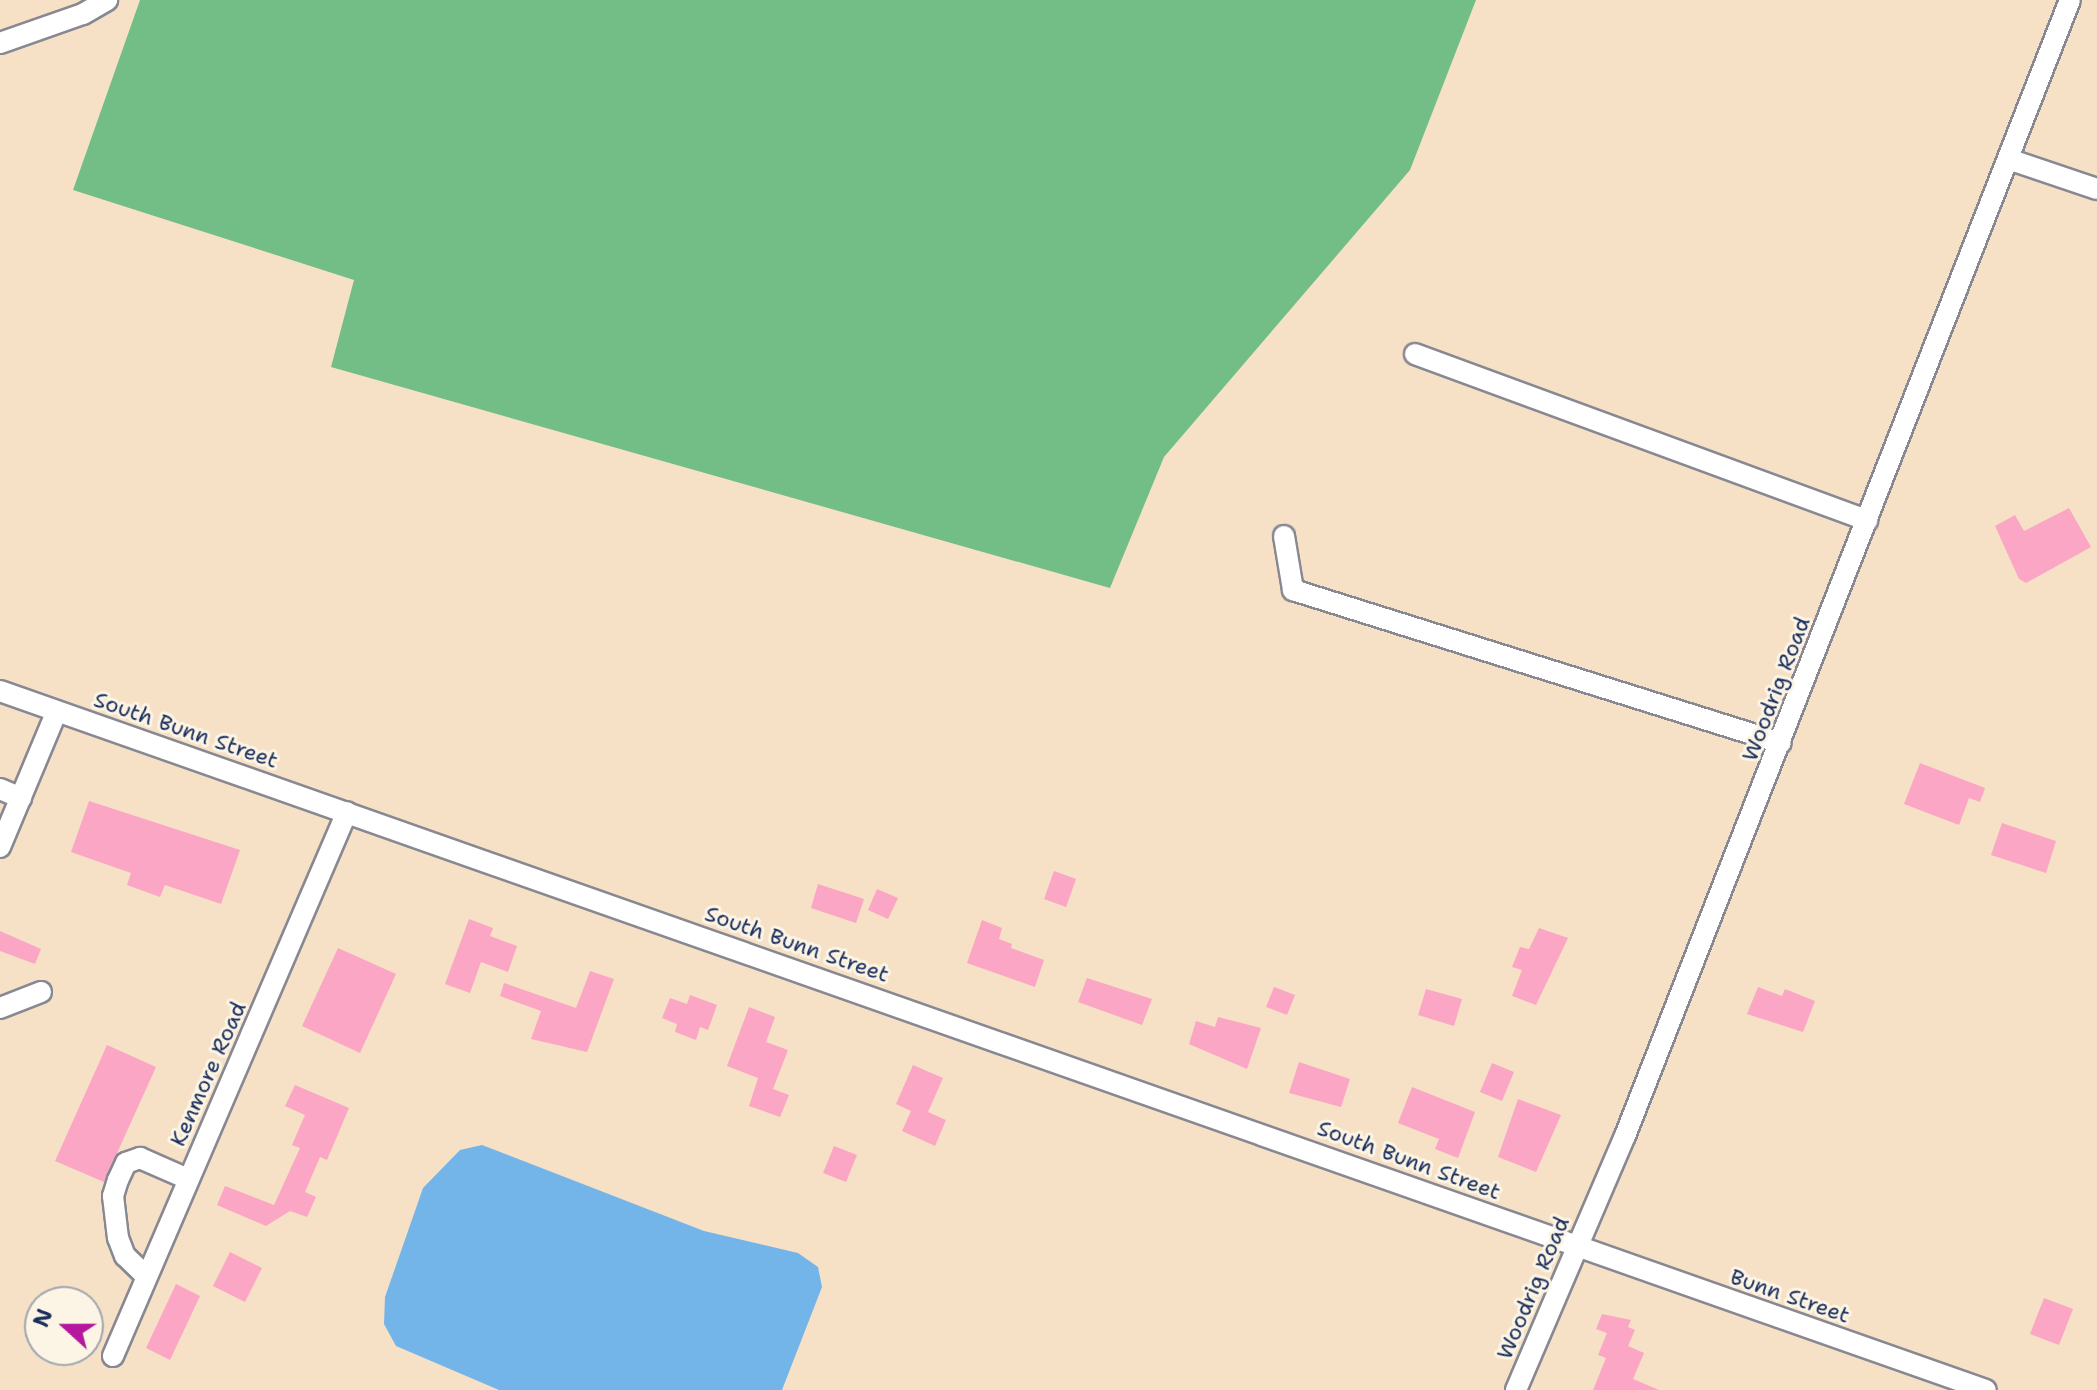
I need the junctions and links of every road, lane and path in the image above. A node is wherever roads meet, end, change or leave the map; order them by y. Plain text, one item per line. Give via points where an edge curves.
1 (107, 0) edge
2 (2070, 0) edge
3 (0, 43) edge
4 (2008, 159) junction
5 (2097, 189) edge
6 (1415, 354) dead end
7 (1867, 520) junction
8 (1284, 536) dead end
9 (0, 691) edge
10 (57, 711) junction
11 (1781, 743) junction
12 (0, 789) edge
13 (21, 798) junction
14 (347, 812) junction
15 (0, 847) edge
16 (41, 992) dead end
17 (0, 1008) edge
18 (188, 1179) junction
19 (1577, 1248) junction
20 (146, 1276) junction
21 (113, 1356) dead end
22 (1516, 1390) edge
23 (1986, 1390) edge

1 - 3 street via 83,14
2 - 4 street, Woodrig Road
4 - 5 street
4 - 7 street, Woodrig Road
6 - 7 street
7 - 11 street, Woodrig Road
8 - 11 street via 1293,590
9 - 10 street, South Bunn Street
10 - 13 street
10 - 14 street, South Bunn Street
11 - 19 street, Woodrig Road
12 - 13 street
13 - 15 street
14 - 18 street, Kenmore Road
14 - 19 street, South Bunn Street via 1039,1053
16 - 17 street
18 - 20 street, Kenmore Road
18 - 20 street via 140,1158 126,1163 118,1180 113,1196 118,1238 125,1256
19 - 22 street, Woodrig Road
19 - 23 street, Bunn Street
20 - 21 street, Kenmore Road

